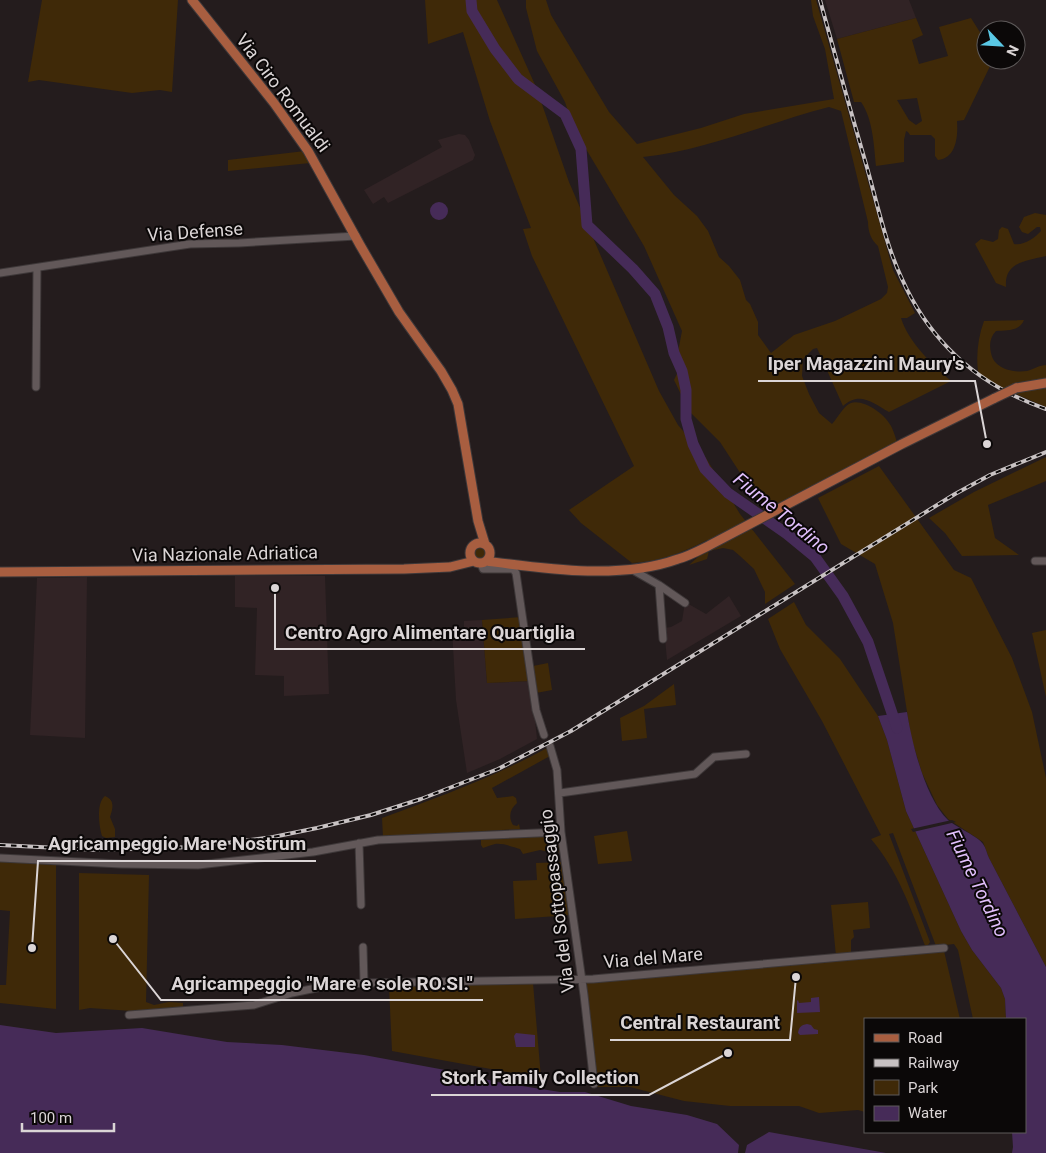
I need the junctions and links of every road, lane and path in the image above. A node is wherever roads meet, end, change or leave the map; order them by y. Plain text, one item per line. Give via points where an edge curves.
1 (192, 0) edge
2 (356, 236) junction
3 (37, 268) junction
4 (0, 273) edge
5 (1046, 383) edge
6 (36, 387) dead end
7 (478, 522) junction
8 (487, 545) junction
9 (470, 549) junction
10 (1035, 561) dead end
11 (1046, 561) edge
12 (480, 562) junction
13 (514, 565) junction
14 (450, 567) junction
15 (635, 569) junction
16 (0, 572) edge
17 (659, 585) junction
18 (685, 603) dead end
19 (663, 639) dead end
20 (544, 735) dead end
21 (550, 746) dead end
22 (746, 754) dead end
23 (560, 793) junction
24 (561, 832) junction
25 (359, 843) junction
26 (0, 858) edge
27 (361, 905) dead end
28 (363, 947) dead end
29 (944, 948) dead end
30 (582, 979) junction
31 (364, 983) junction
32 (129, 1015) dead end
33 (594, 1084) dead end

1 - 2 main road, Via Ciro Romualdi via 308,151
2 - 3 street, Via Defense via 190,244
2 - 7 main road, Via Ciro Romualdi via 399,312 441,371 458,404
3 - 4 street, Via Defense
3 - 6 street
5 - 15 main road, Via Nazionale Adriatica, bridge via 1016,388 995,398 678,560
7 - 8 main road
7 - 9 main road
8 - 9 main road via 476,543
8 - 12 main road via 490,554
8 - 13 main road, Via Nazionale Adriatica
9 - 12 main road via 470,556
9 - 14 main road
10 - 11 street
12 - 13 main road, Via Nazionale Adriatica
12 - 14 main road, Via Nazionale Adriatica
12 - 20 street via 483,568 513,569 516,573 536,710
13 - 15 main road, Via Nazionale Adriatica via 587,571
14 - 16 main road, Via Nazionale Adriatica
15 - 17 street
17 - 18 street
17 - 19 street
21 - 23 street, Via del Sottopassaggio
22 - 23 street via 714,757 695,774
23 - 24 street, Via del Sottopassaggio
24 - 25 street
24 - 30 street, Via del Sottopassaggio
25 - 26 street via 286,856 198,864
25 - 27 street
28 - 31 street
29 - 30 street, Via del Mare
30 - 31 street, Via del Mare
30 - 33 street, Via del Sottopassaggio
31 - 32 street, Via del Mare via 326,986 254,1005

